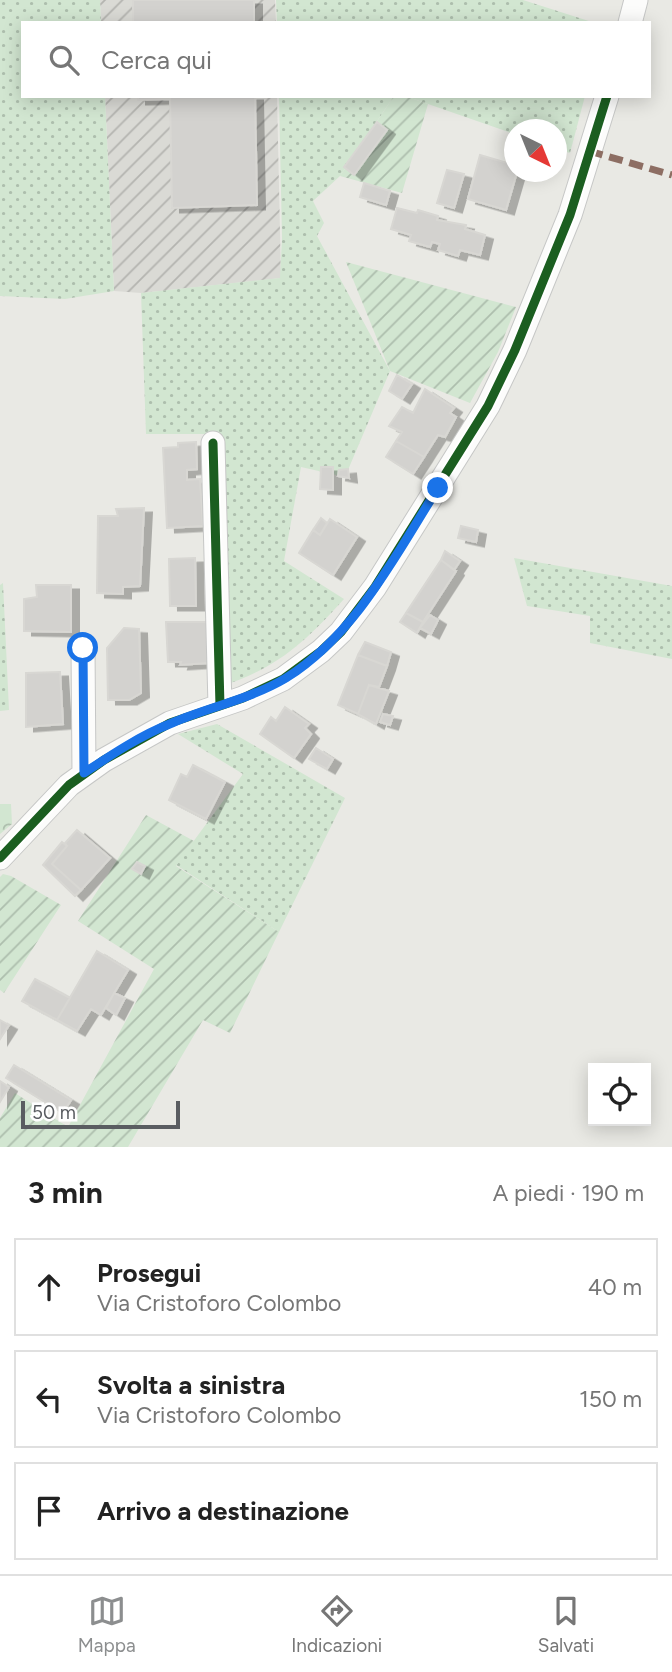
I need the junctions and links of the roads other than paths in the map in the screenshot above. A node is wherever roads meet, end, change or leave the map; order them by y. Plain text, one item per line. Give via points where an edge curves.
1 (636, 0) edge
2 (631, 21) edge
3 (606, 98) edge
4 (213, 443) dead end
5 (83, 648) dead end
6 (220, 706) junction
7 (84, 773) junction
8 (0, 858) edge

1 - 2 street
3 - 6 street via 570,215 515,350 488,406 438,488 341,632 284,679
4 - 6 street
5 - 7 street
6 - 7 street via 170,723
7 - 8 street

